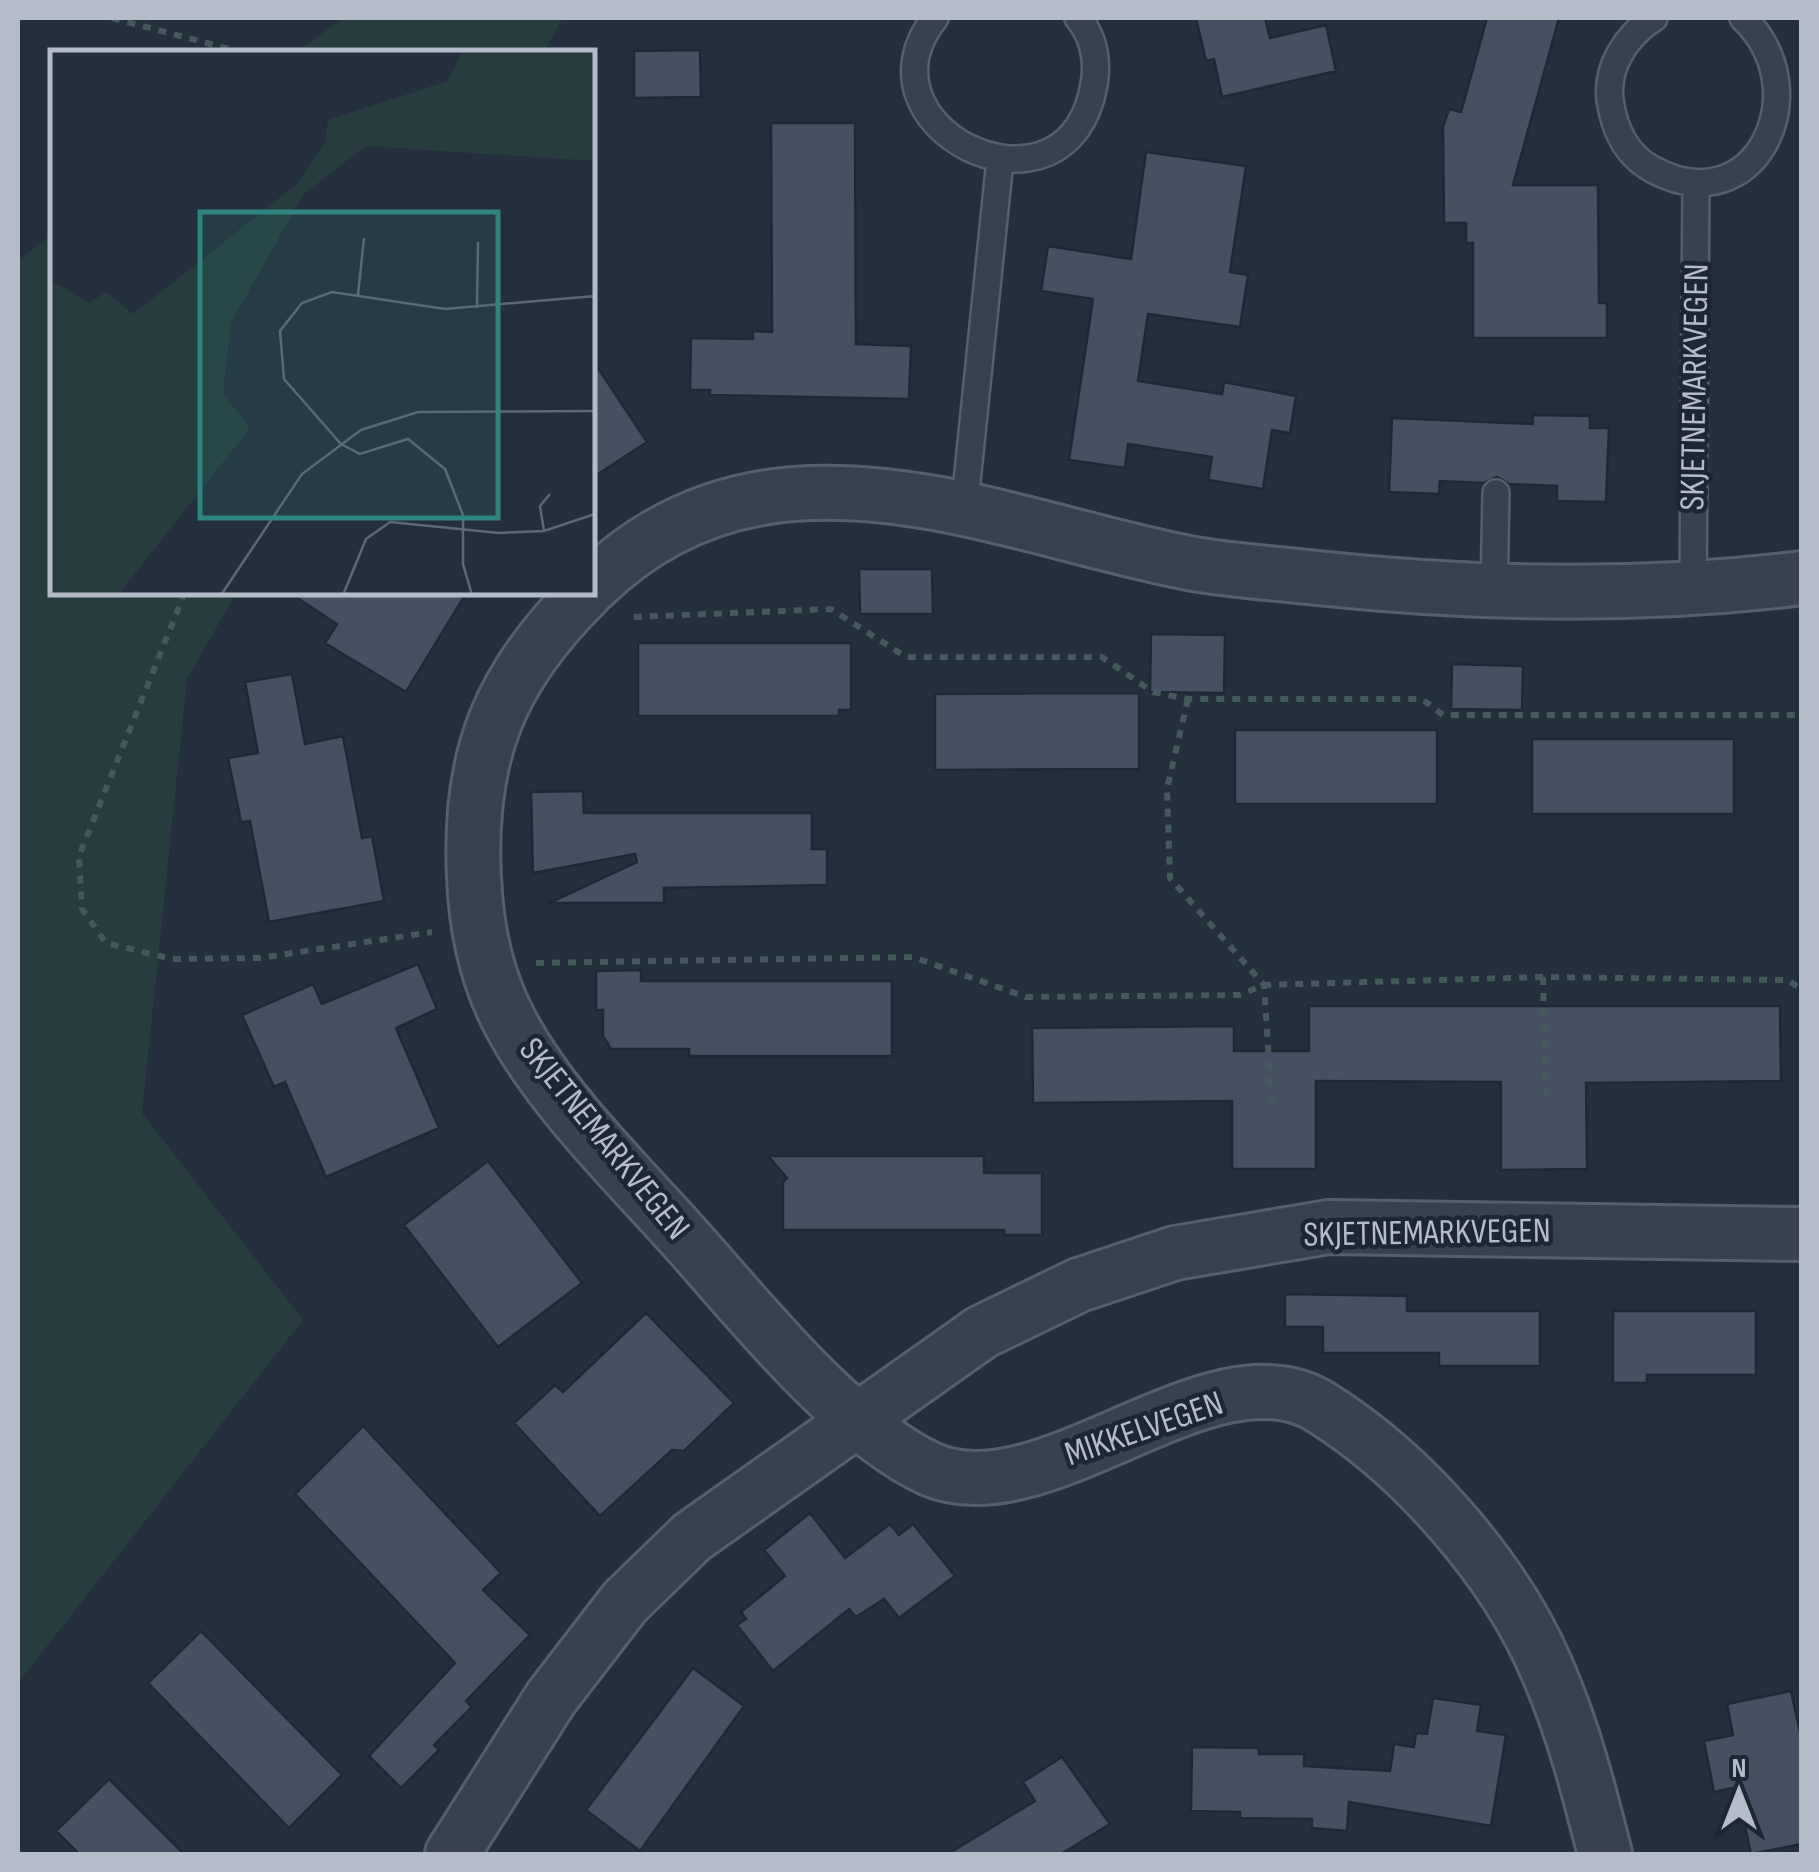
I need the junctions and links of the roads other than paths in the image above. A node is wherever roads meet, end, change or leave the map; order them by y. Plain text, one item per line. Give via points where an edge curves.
1 (935, 18) edge
2 (1078, 18) edge
3 (1654, 18) edge
4 (1743, 18) edge
5 (1000, 160) junction
6 (1696, 184) junction
7 (1496, 493) dead end
8 (964, 512) junction
9 (1802, 578) edge
10 (1693, 592) junction
11 (1494, 593) junction
12 (600, 600) edge
13 (1802, 1234) edge
14 (858, 1420) junction
15 (452, 1854) edge
16 (1605, 1854) edge

1 - 5 lane via 919,51 923,102 953,142
2 - 5 lane via 1095,53 1088,107 1052,147
3 - 6 lane via 1626,42 1614,66 1613,121 1645,166
4 - 6 lane via 1781,58 1787,109 1761,159 1742,173
5 - 8 lane
6 - 10 lane, SKJETNEMARKVEGEN
7 - 11 lane
8 - 11 street, SKJETNEMARKVEGEN via 1192,564
8 - 12 street, SKJETNEMARKVEGEN via 887,496 808,493 704,510 622,557
9 - 10 street, SKJETNEMARKVEGEN
10 - 11 street, SKJETNEMARKVEGEN
12 - 14 street, SKJETNEMARKVEGEN via 528,656 489,732 471,816 481,944 510,1023 545,1077 760,1326
13 - 14 street, SKJETNEMARKVEGEN via 1330,1228 1174,1254 1079,1286 982,1332
14 - 15 street, SKJETNEMARKVEGEN via 692,1537 626,1602 552,1698
14 - 16 street, MIKKELVEGEN via 932,1470 978,1479 1054,1460 1211,1400 1269,1392 1319,1405 1419,1486 1494,1574 1546,1665

